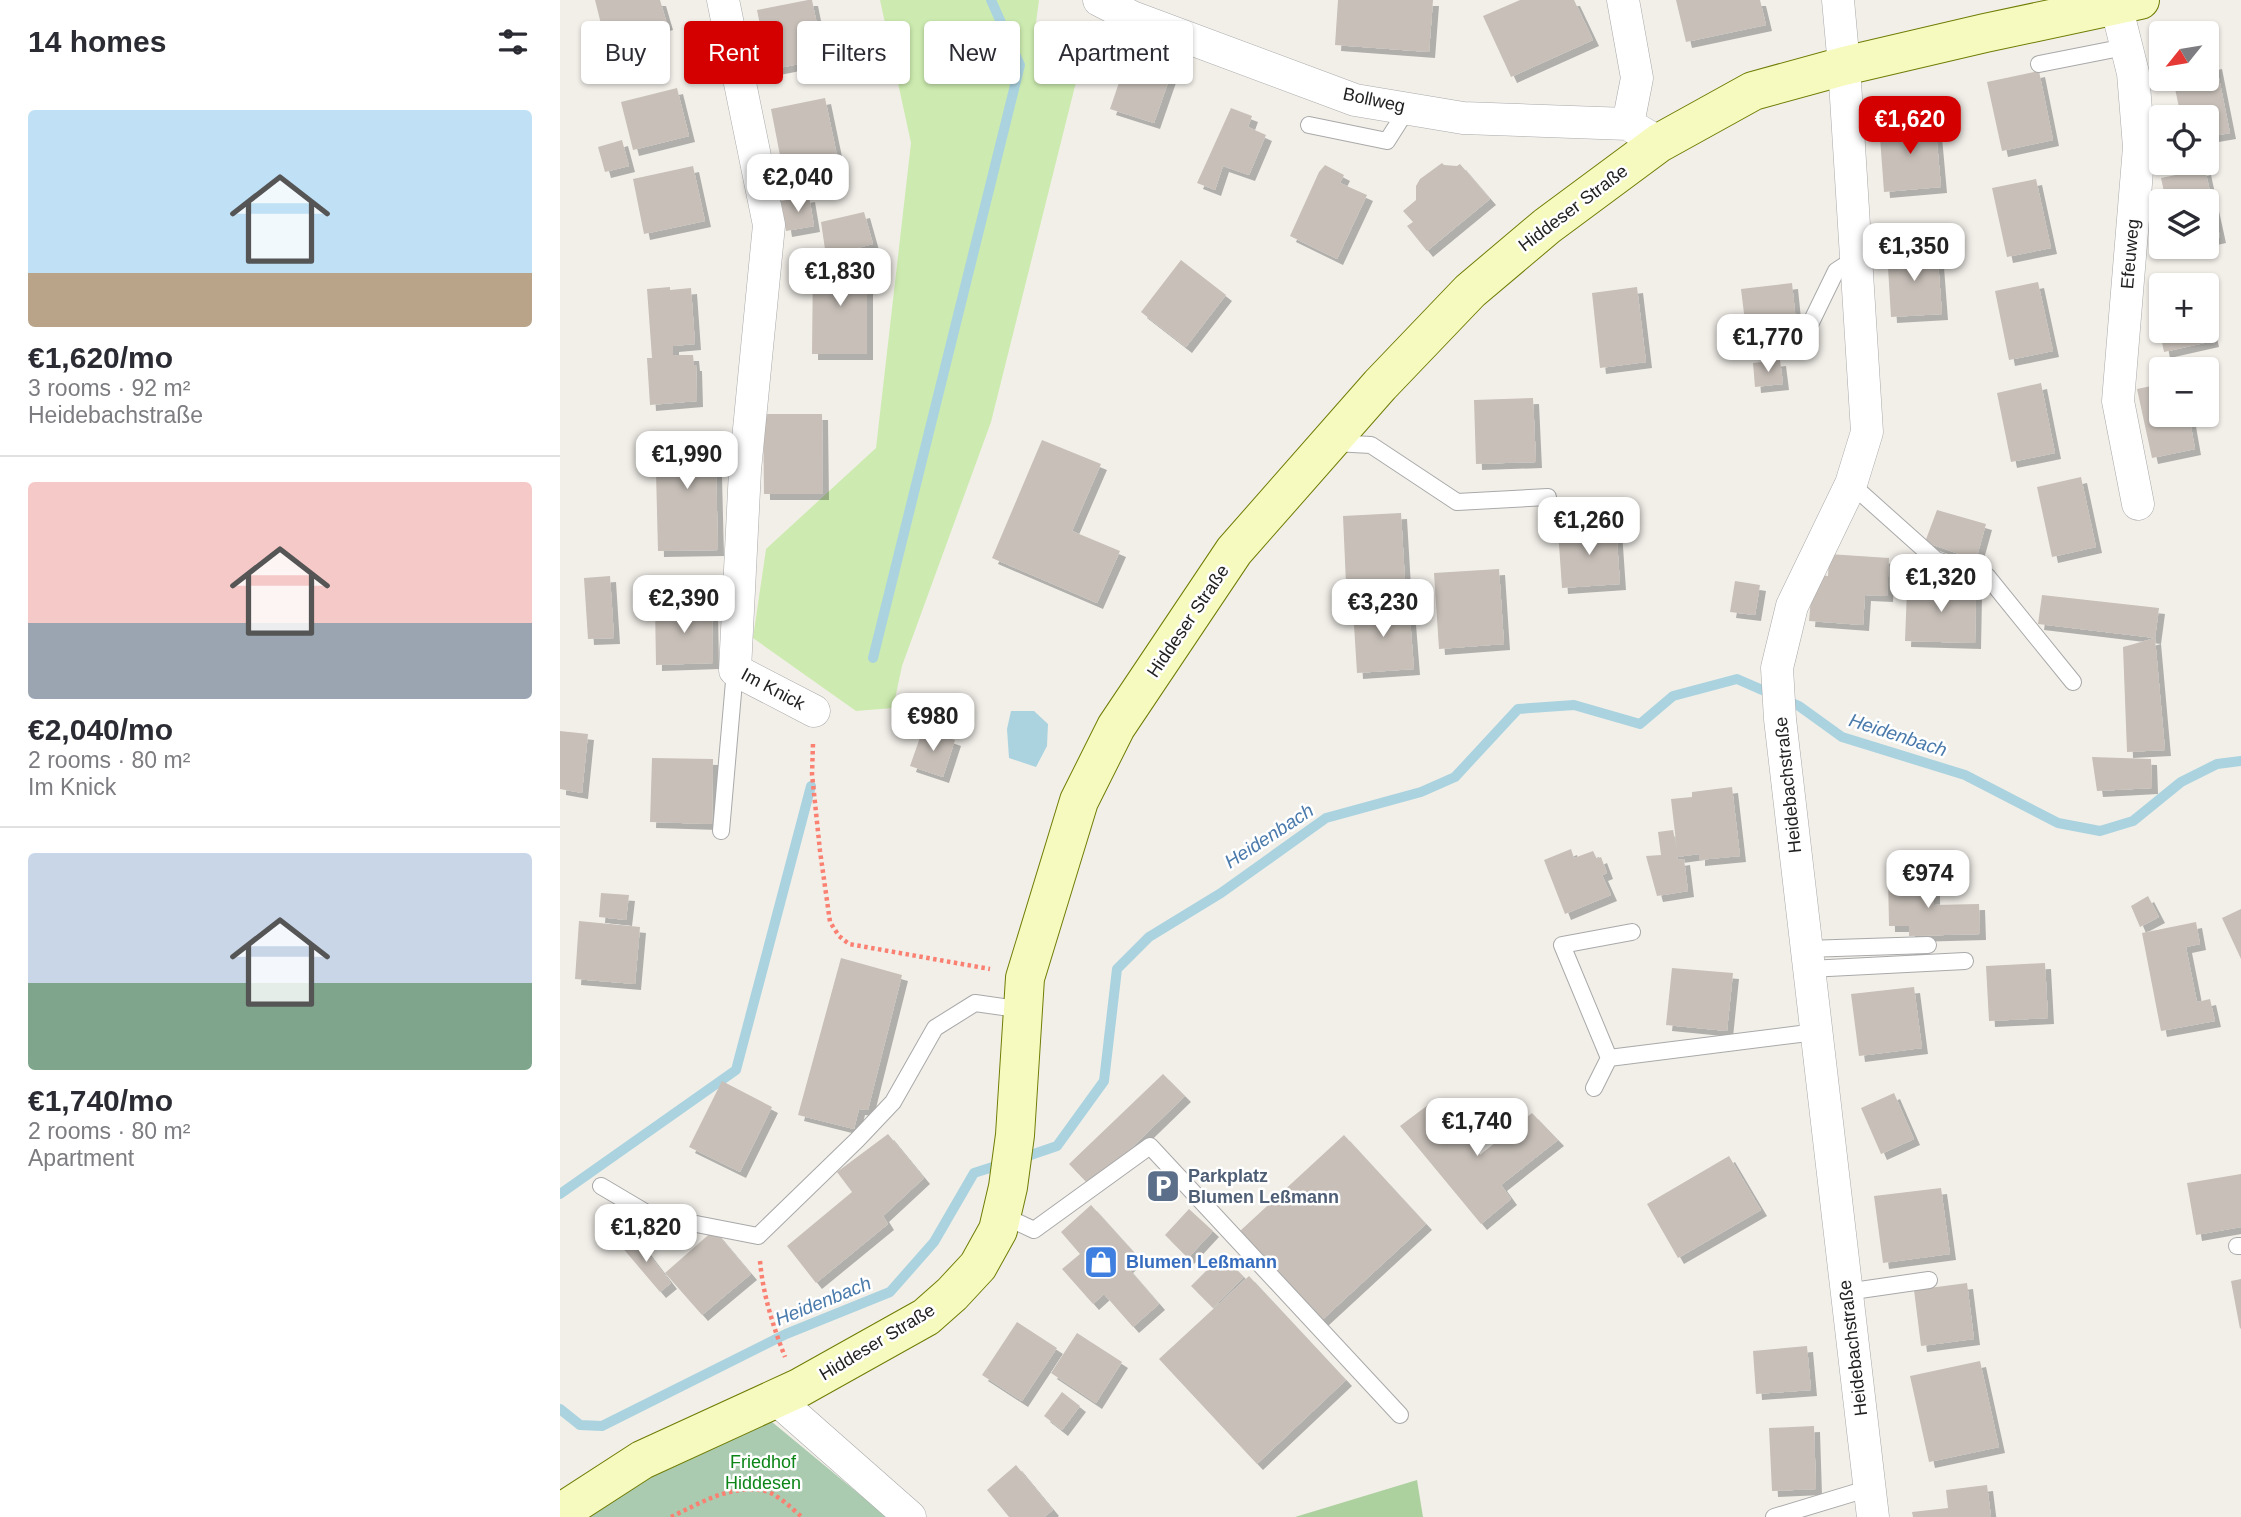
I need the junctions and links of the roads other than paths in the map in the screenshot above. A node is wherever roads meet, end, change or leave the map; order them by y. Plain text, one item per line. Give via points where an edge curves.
1 (723, 0) edge
2 (1099, 0) edge
3 (1623, 0) edge
4 (1838, 0) edge
5 (2128, 2) edge
6 (2073, 7) edge
7 (2125, 47) junction
8 (2039, 64) dead end
9 (1844, 66) junction
10 (1408, 108) junction
11 (1309, 125) dead end
12 (1644, 134) junction
13 (1856, 258) junction
14 (1788, 347) dead end
15 (1328, 442) junction
16 (1851, 484) junction
17 (1548, 497) dead end
18 (2138, 504) dead end
19 (735, 670) junction
20 (2073, 682) dead end
21 (814, 711) road end
22 (721, 831) dead end
23 (1632, 932) dead end
24 (1928, 945) dead end
25 (1808, 959) junction
26 (1965, 961) dead end
27 (1024, 994) junction
28 (1816, 1032) junction
29 (1609, 1058) junction
30 (1594, 1088) dead end
31 (601, 1186) dead end
32 (1005, 1201) junction
33 (1929, 1280) dead end
34 (1846, 1292) junction
35 (775, 1398) junction
36 (1400, 1415) dead end
37 (1872, 1503) edge
38 (560, 1513) edge
39 (910, 1517) edge
40 (1774, 1517) edge

1 - 19 street, Im Knick via 769,225 745,470
2 - 10 street, Bollweg via 1132,17 1354,100
3 - 12 street
4 - 9 street, Heidebachstraße
5 - 6 main road, Hiddeser Straße
5 - 7 street, Efeuweg
6 - 9 main road, Hiddeser Straße
7 - 8 lane
7 - 18 street, Efeuweg via 2133,73 2139,148 2118,401
9 - 12 main road, Hiddeser Straße via 1753,91
9 - 13 street, Heidebachstraße
10 - 11 lane via 1387,141
10 - 12 street, Bollweg via 1464,118
12 - 15 main road, Hiddeser Straße via 1470,291
13 - 14 lane via 1836,271 1800,345
13 - 16 street, Heidebachstraße via 1867,432
15 - 17 lane via 1370,445 1457,502
15 - 27 main road, Hiddeser Straße via 1234,551 1116,727 1079,801
16 - 20 lane via 1936,560 1987,576
16 - 25 street, Heidebachstraße via 1792,606 1777,667
19 - 21 street, Im Knick
19 - 22 lane
23 - 29 lane via 1562,945
24 - 25 lane
25 - 26 lane
25 - 28 street, Heidebachstraße
27 - 31 lane via 975,1003 935,1028 892,1102 758,1236 650,1215
27 - 32 main road, Hiddeser Straße via 1015,1135
28 - 29 lane
28 - 34 street, Heidebachstraße
29 - 30 lane
32 - 35 main road, Hiddeser Straße via 998,1230 978,1266 953,1294 926,1317
32 - 36 lane via 1034,1230 1150,1146
33 - 34 lane
34 - 37 street, Heidebachstraße
35 - 38 main road, Hiddeser Straße via 642,1460
35 - 39 street
37 - 40 lane

